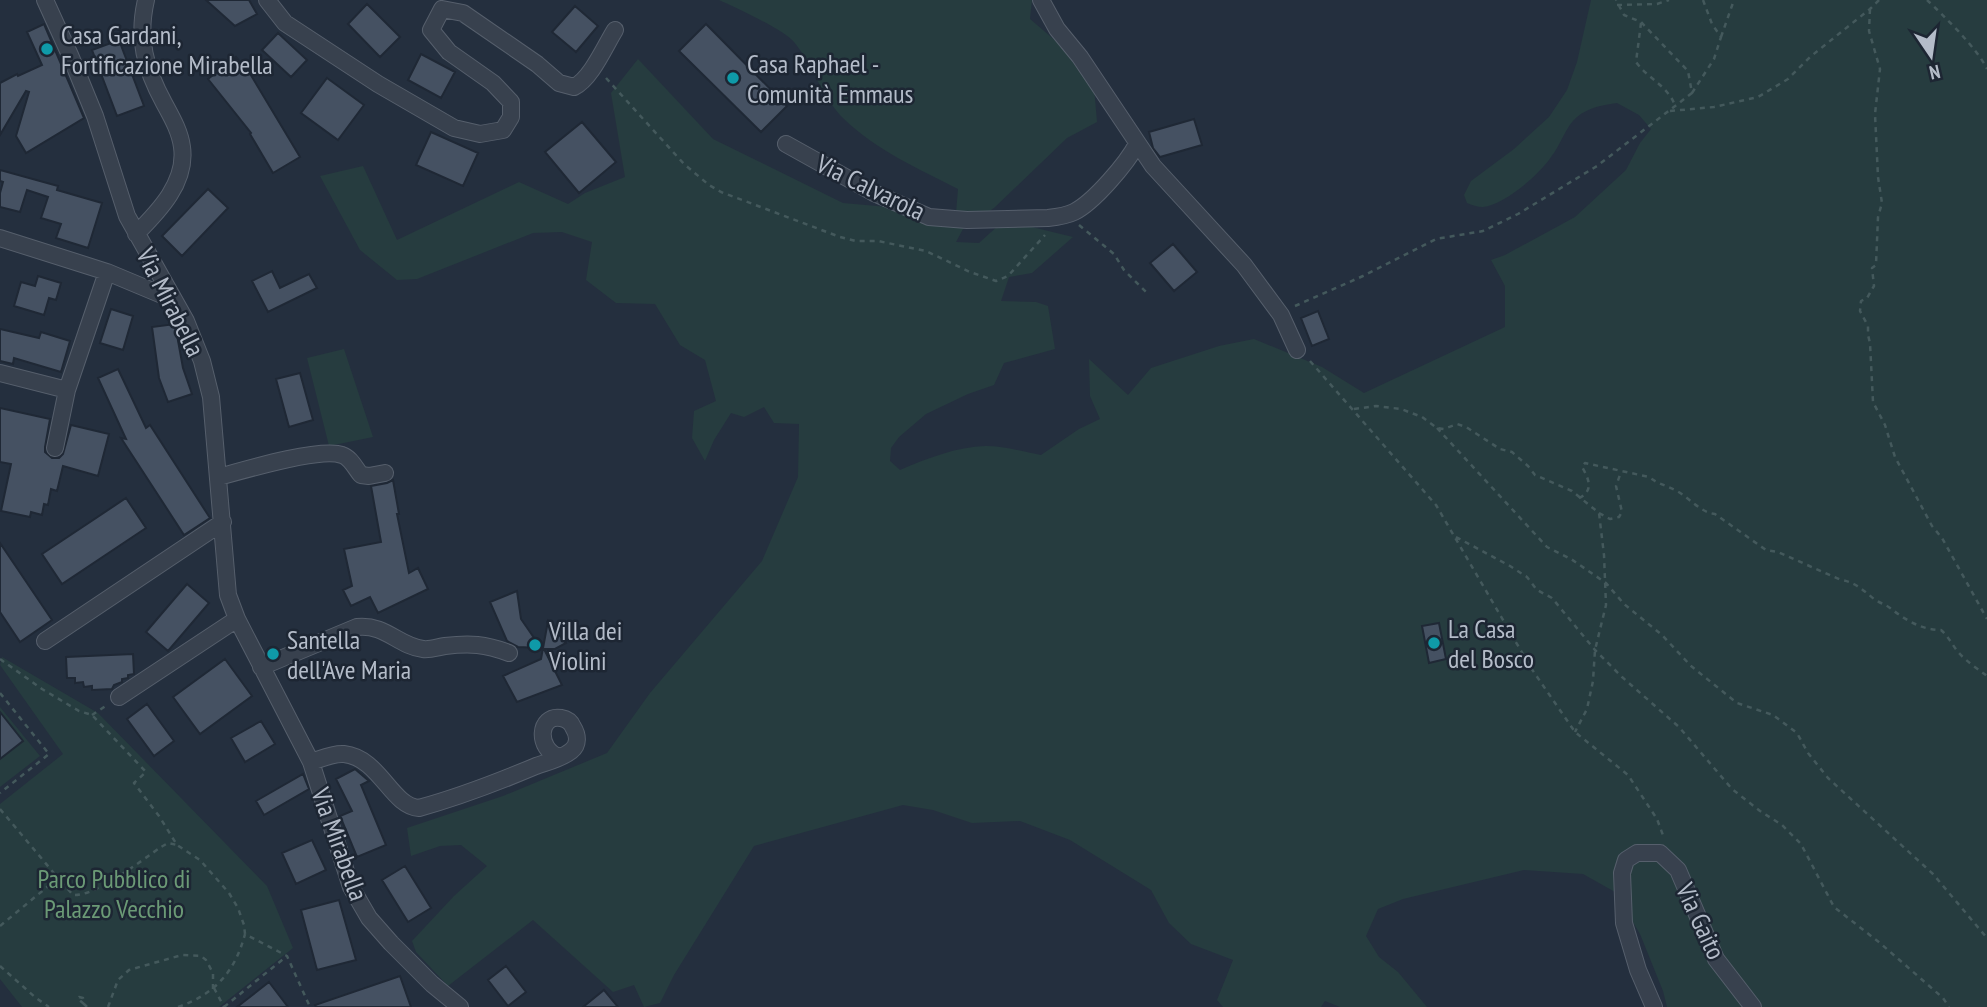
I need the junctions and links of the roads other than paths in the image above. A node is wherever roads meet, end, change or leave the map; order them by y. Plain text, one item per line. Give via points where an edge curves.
1 (45, 0) edge
2 (146, 0) edge
3 (267, 0) edge
4 (1041, 0) edge
5 (440, 5) edge
6 (615, 30) dead end
7 (786, 144) dead end
8 (1137, 144) junction
9 (136, 234) junction
10 (0, 238) edge
11 (107, 272) junction
12 (174, 300) junction
13 (1297, 350) road end
14 (0, 373) edge
15 (67, 390) junction
16 (55, 448) dead end
17 (385, 473) dead end
18 (219, 477) junction
19 (223, 522) junction
20 (237, 619) junction
21 (45, 641) dead end
22 (509, 653) dead end
23 (261, 667) junction
24 (120, 697) dead end
25 (559, 757) dead end
26 (311, 762) junction
27 (447, 1004) edge
28 (1654, 1007) edge
29 (1753, 1007) edge

1 - 9 street, Via Mirabella via 82,85
2 - 9 street via 143,49 183,147 181,167 168,198
3 - 5 street via 285,23 454,128 480,134 503,130 511,117 510,102 493,83 449,52 431,30
4 - 8 street
5 - 6 street via 463,13 559,83 574,87
7 - 8 street, Via Calvarola via 874,193 929,217 967,220 1067,215 1082,207 1115,174
8 - 13 street via 1244,265 1281,316
9 - 12 street, Via Mirabella
10 - 11 street
11 - 12 street
11 - 15 street
12 - 18 street, Via Mirabella via 202,361 211,397
14 - 15 street
15 - 16 street
17 - 18 street via 361,475 348,458 333,453
18 - 19 street, Via Mirabella
19 - 20 street, Via Mirabella via 229,595
19 - 21 street
20 - 23 street, Via Mirabella
20 - 24 street
22 - 23 street via 480,644 426,650 369,626
23 - 26 street, Via Mirabella
25 - 26 street via 419,808 402,802 358,759 344,754
26 - 27 street, Via Mirabella via 351,887 369,918
28 - 29 street, Via Gaito via 1625,923 1622,873 1626,860 1637,853 1660,853 1678,870 1716,959

